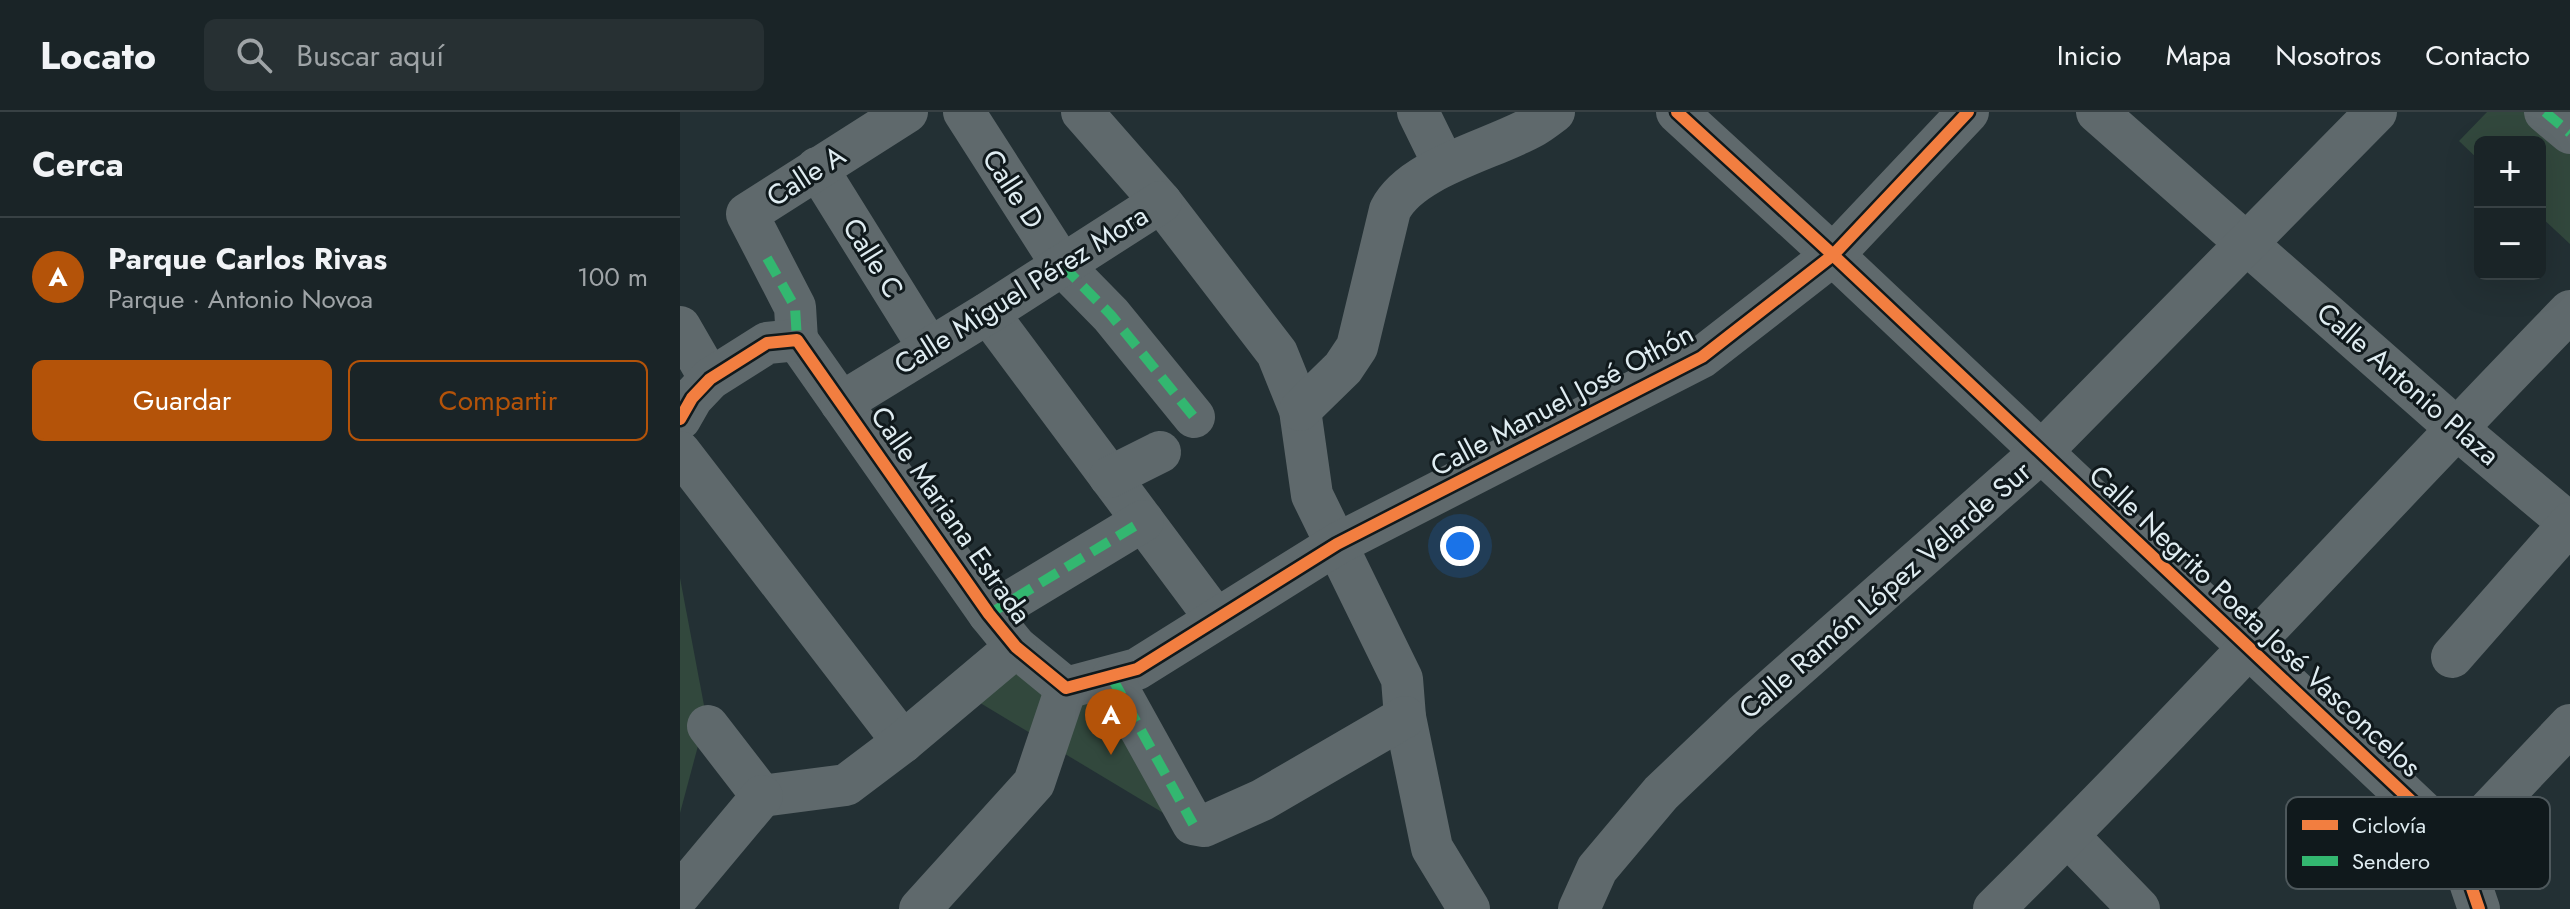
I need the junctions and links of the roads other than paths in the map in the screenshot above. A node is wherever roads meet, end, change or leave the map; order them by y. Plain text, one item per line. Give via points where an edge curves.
1 (907, 112) edge
2 (964, 112) edge
3 (1082, 112) edge
4 (1418, 112) edge
5 (1554, 112) edge
6 (1677, 112) edge
7 (1968, 112) edge
8 (2097, 112) edge
9 (2376, 112) edge
10 (2545, 112) edge
11 (2570, 133) edge
12 (1444, 165) junction
13 (817, 168) junction
14 (1161, 202) junction
15 (2247, 243) junction
16 (1833, 255) junction
17 (1062, 265) junction
18 (2570, 311) edge
19 (988, 313) junction
20 (680, 327) edge
21 (797, 340) junction
22 (929, 348) junction
23 (710, 379) junction
24 (841, 403) junction
25 (1300, 410) junction
26 (1194, 417) dead end
27 (680, 419) edge
28 (2456, 428) junction
29 (680, 452) edge
30 (1160, 452) dead end
31 (2041, 452) junction
32 (1110, 477) junction
33 (1143, 521) junction
34 (2570, 524) edge
35 (1337, 544) junction
36 (989, 614) junction
37 (1216, 619) junction
38 (1016, 647) junction
39 (2249, 648) junction
40 (2452, 657) dead end
41 (1112, 678) junction
42 (1066, 688) junction
43 (1405, 717) junction
44 (2570, 725) edge
45 (708, 726) dead end
46 (903, 742) junction
47 (762, 796) junction
48 (2407, 797) edge
49 (2502, 797) edge
50 (2068, 836) junction
51 (2472, 889) edge
52 (680, 894) edge
53 (920, 909) edge
54 (1469, 909) edge
55 (1579, 909) edge
56 (1994, 909) edge
57 (2139, 909) edge
58 (2479, 909) edge

1 - 13 street, Calle A
2 - 17 street, Calle D
3 - 14 street
4 - 12 street
5 - 12 street via 1533,127
6 - 16 street, Calle Negrito Poeta José Vasconcelos
7 - 16 street, Calle Manuel José Othón
8 - 15 street, Calle Antonio Plaza
9 - 15 street, Calle Ramón López Velarde Sur
10 - 11 street
12 - 25 street via 1397,196 1357,347
13 - 21 street, Calle A via 747,214 795,307
13 - 22 street, Calle C
14 - 17 street, Calle Miguel Pérez Mora
14 - 25 street via 1277,353
15 - 28 street, Calle Antonio Plaza
15 - 31 street, Calle Ramón López Velarde Sur
16 - 31 street, Calle Negrito Poeta José Vasconcelos
16 - 35 street, Calle Manuel José Othón via 1702,357
17 - 19 street, Calle Miguel Pérez Mora
17 - 26 street, Calle D via 1111,315
18 - 28 street
19 - 22 street, Calle Miguel Pérez Mora
19 - 32 street
20 - 23 street
21 - 23 street via 767,343
21 - 24 street, Calle Mariana Estrada
22 - 24 street, Calle Miguel Pérez Mora
23 - 27 street
24 - 36 street, Calle Mariana Estrada
25 - 35 street via 1312,495
28 - 34 street, Calle Antonio Plaza
28 - 39 street
29 - 46 street
30 - 32 street
31 - 39 street, Calle Negrito Poeta José Vasconcelos
31 - 55 street, Calle Ramón López Velarde Sur via 1661,793 1597,869
32 - 33 street
33 - 36 street
33 - 37 street
34 - 40 street
35 - 37 street
35 - 43 street via 1402,679
36 - 38 street, Calle Mariana Estrada
37 - 41 street via 1137,669
38 - 42 street, Calle Mariana Estrada
38 - 46 street
39 - 48 street, Calle Negrito Poeta José Vasconcelos
39 - 50 street
41 - 42 street
41 - 43 street via 1193,824 1204,826 1262,800
42 - 53 street via 1034,783
43 - 54 street via 1432,848
44 - 49 street
45 - 47 street
46 - 47 street via 846,785
47 - 52 street
50 - 56 street
50 - 57 street
51 - 58 street, Calle Negrito Poeta José Vasconcelos

